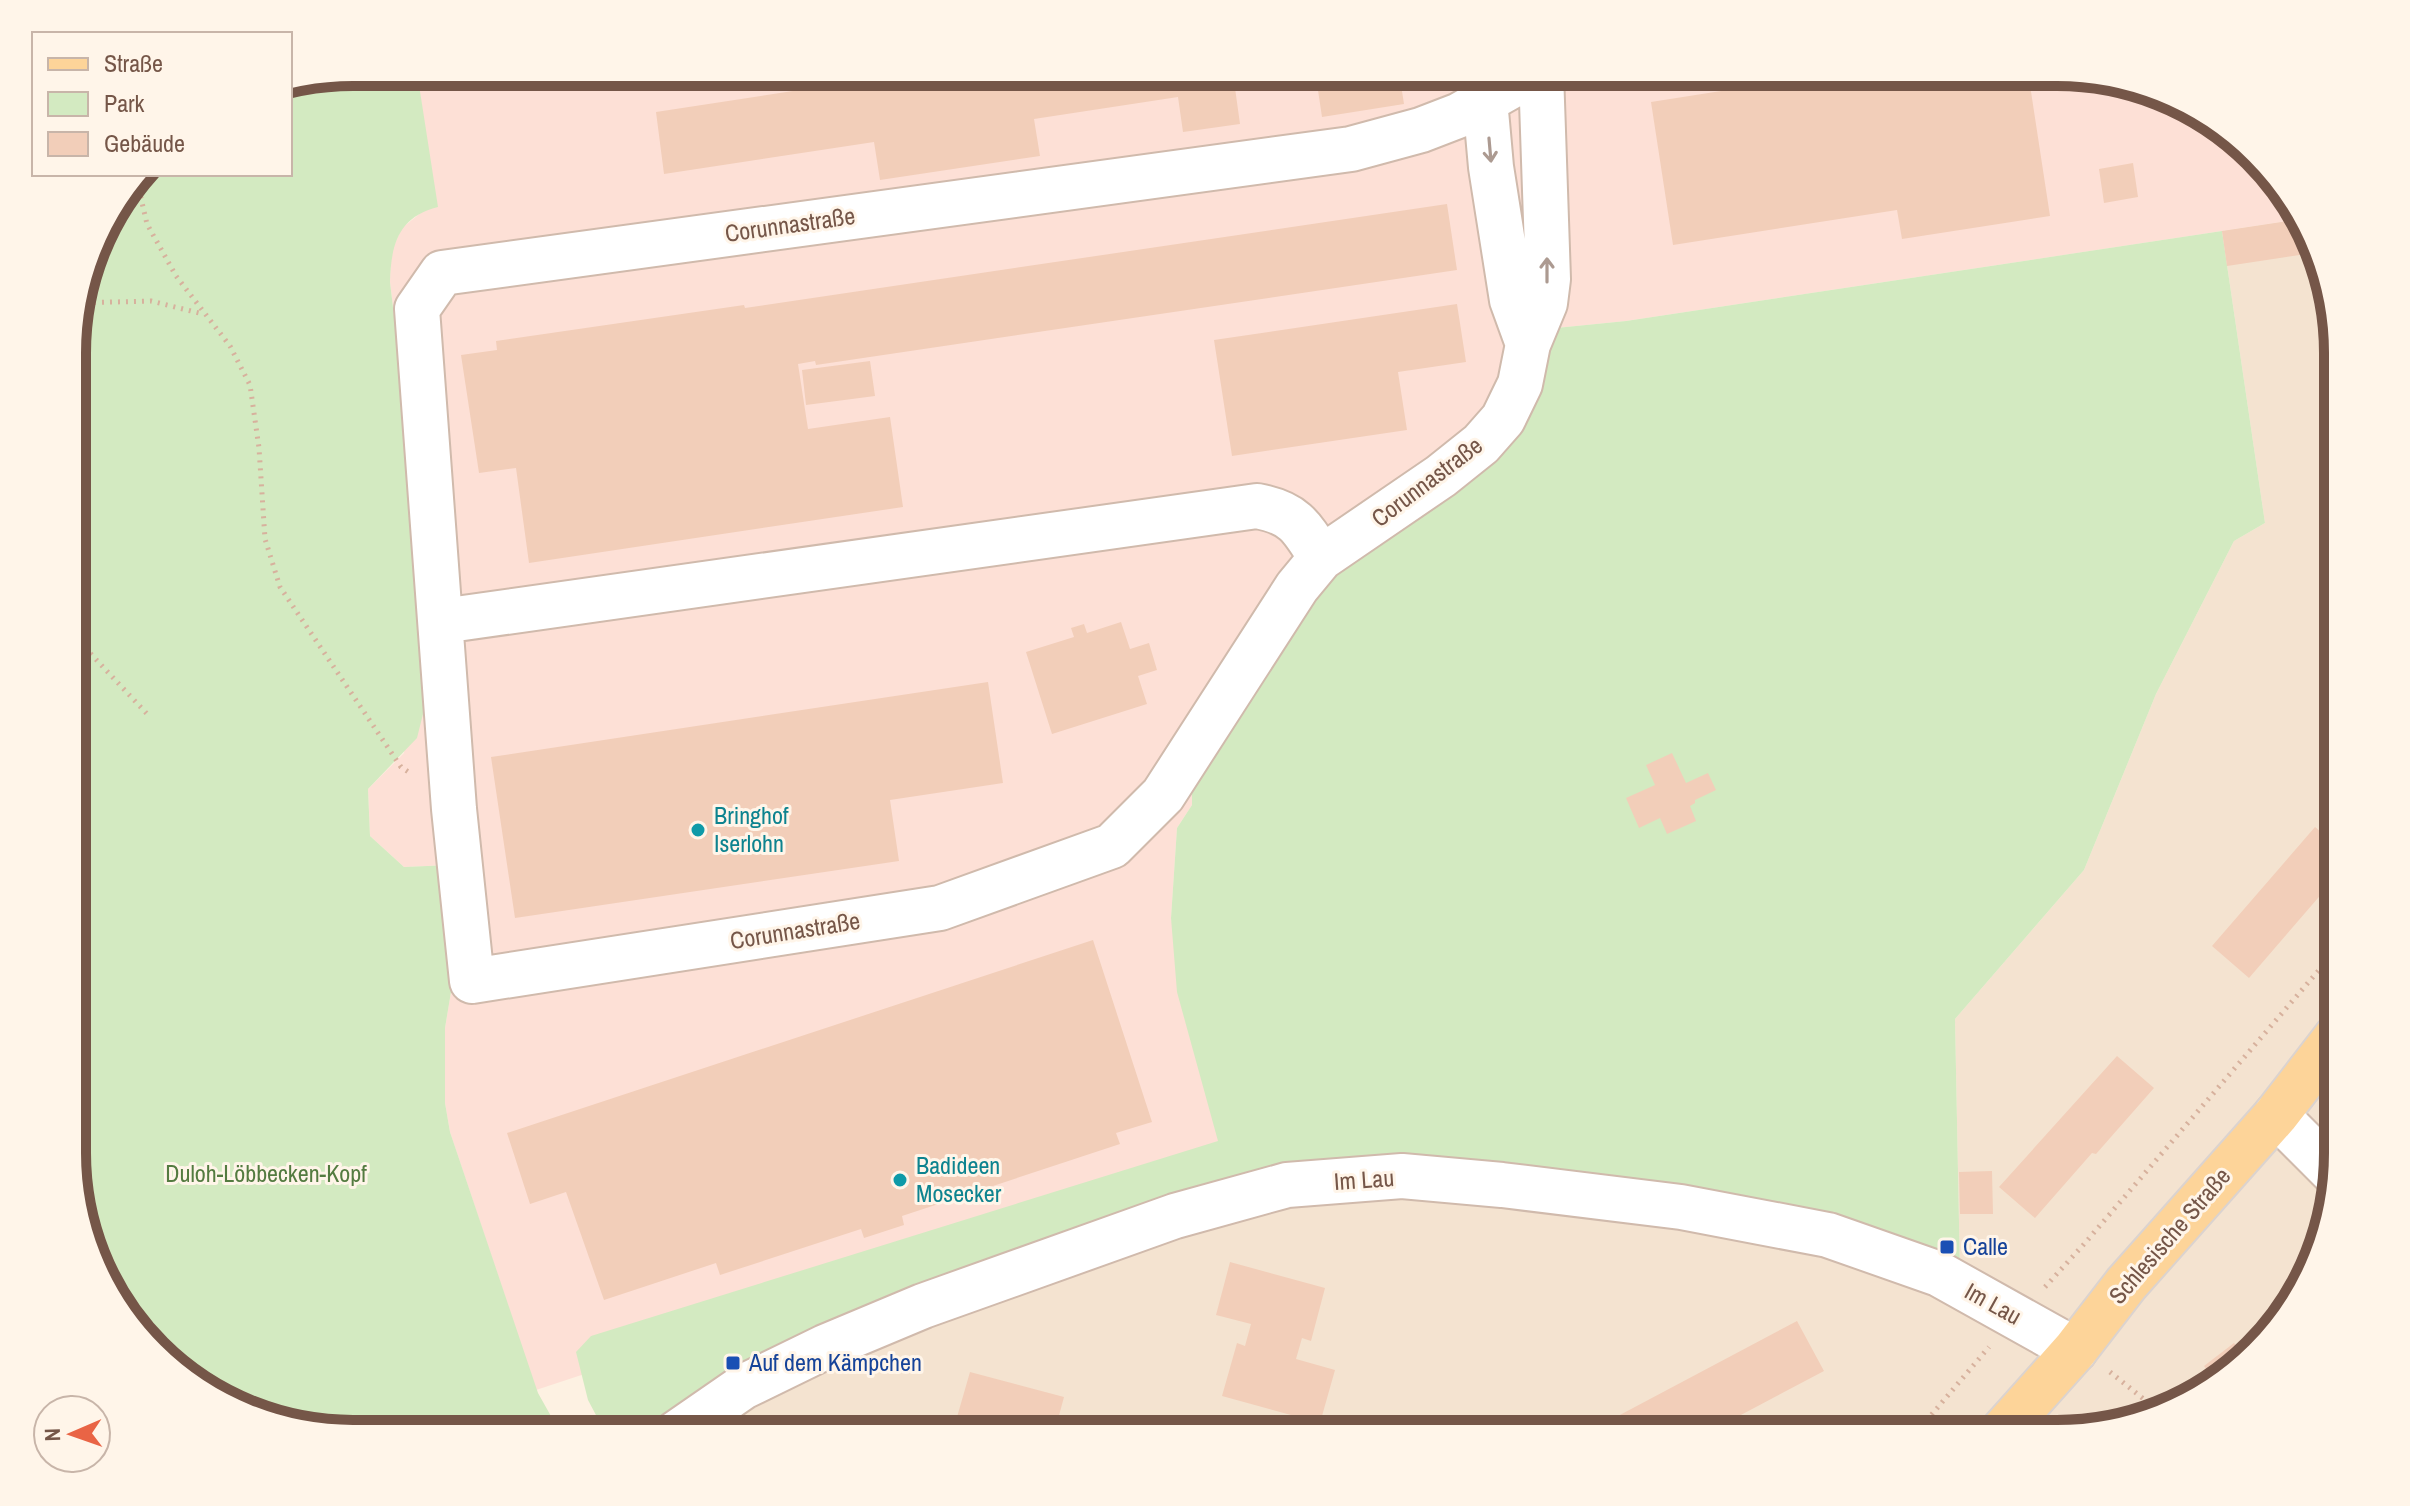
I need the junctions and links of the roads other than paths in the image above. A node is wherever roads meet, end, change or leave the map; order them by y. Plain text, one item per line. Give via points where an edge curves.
1 (1486, 86) edge
2 (1540, 86) edge
3 (1528, 344) junction
4 (1321, 558) junction
5 (442, 621) junction
6 (2323, 1054) edge
7 (2276, 1115) junction
8 (2323, 1162) edge
9 (2075, 1350) junction
10 (2013, 1419) edge
11 (696, 1420) edge

1 -> 3 street via 1491,167 1512,300
1 - 5 street, Corunnastraße via 1460,115 1351,149 442,273 417,309
3 -> 2 street, Corunnastraße via 1545,303 1548,279
3 - 4 street, Corunnastraße via 1520,384 1503,419 1481,444
4 - 5 street via 1299,523 1278,510 1257,506
4 - 5 street, Corunnastraße via 1163,795 1112,846 940,908 472,981
6 - 7 main road, Schlesische Straße
7 - 8 street
7 - 9 main road, Schlesische Straße via 2126,1284
9 - 10 main road, Schlesische Straße
9 - 11 street, Im Lau via 1939,1274 1828,1235 1696,1210 1402,1176 1287,1185 1175,1216 923,1306 825,1347 743,1387

